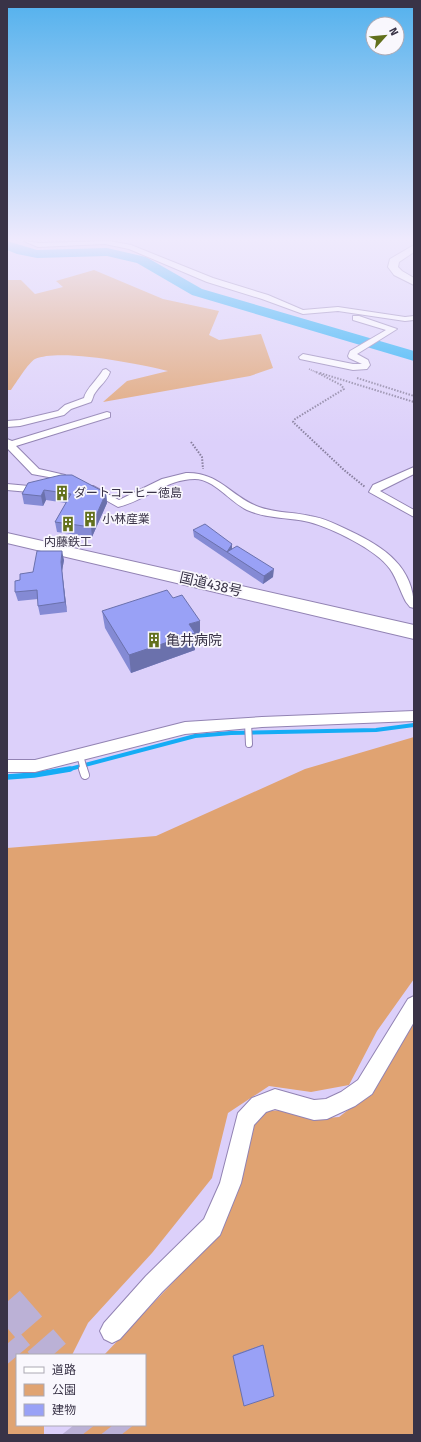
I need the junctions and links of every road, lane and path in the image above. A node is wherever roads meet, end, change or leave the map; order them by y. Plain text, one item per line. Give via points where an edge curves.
1 (292, 308) edge
2 (338, 309) junction
3 (414, 318) edge
4 (407, 326) dead end
5 (303, 357) dead end
6 (306, 368) dead end
7 (312, 370) junction
8 (106, 372) dead end
9 (414, 402) edge
10 (106, 416) dead end
11 (7, 424) edge
12 (191, 442) dead end
13 (9, 444) edge
14 (414, 470) edge
15 (200, 477) junction
16 (63, 480) junction
17 (7, 487) edge
18 (374, 492) junction
19 (414, 514) edge
20 (7, 538) edge
21 (414, 604) edge
22 (414, 632) edge
23 (414, 716) edge
24 (248, 723) junction
25 (249, 744) dead end
26 (80, 755) junction
27 (7, 766) edge
28 (85, 775) dead end
29 (414, 1006) edge
30 (112, 1331) dead end

1 - 2 street via 303,312
2 - 3 street
2 - 4 street
2 - 5 street via 335,311 393,330 356,350 352,356 365,362 364,367
6 - 7 path
7 - 9 path
7 - 18 path via 344,389 295,419 293,422 296,428 344,470
8 - 11 street via 90,392 88,400 68,407 61,413
10 - 13 street
12 - 15 path via 202,457 204,467
13 - 16 street via 36,472 56,475
14 - 18 street via 377,487
15 - 16 street via 169,481 118,504 78,482
15 - 21 street via 212,482 250,508 323,523 374,550 390,562
16 - 17 street via 29,489
18 - 19 street
20 - 22 highway, 国道438号
23 - 24 street
24 - 25 lane
24 - 26 street via 185,728
26 - 27 street via 35,766
26 - 28 lane
29 - 30 street via 365,1087 348,1100 327,1109 314,1110 275,1099 259,1104 245,1120 230,1183 212,1227 154,1284

